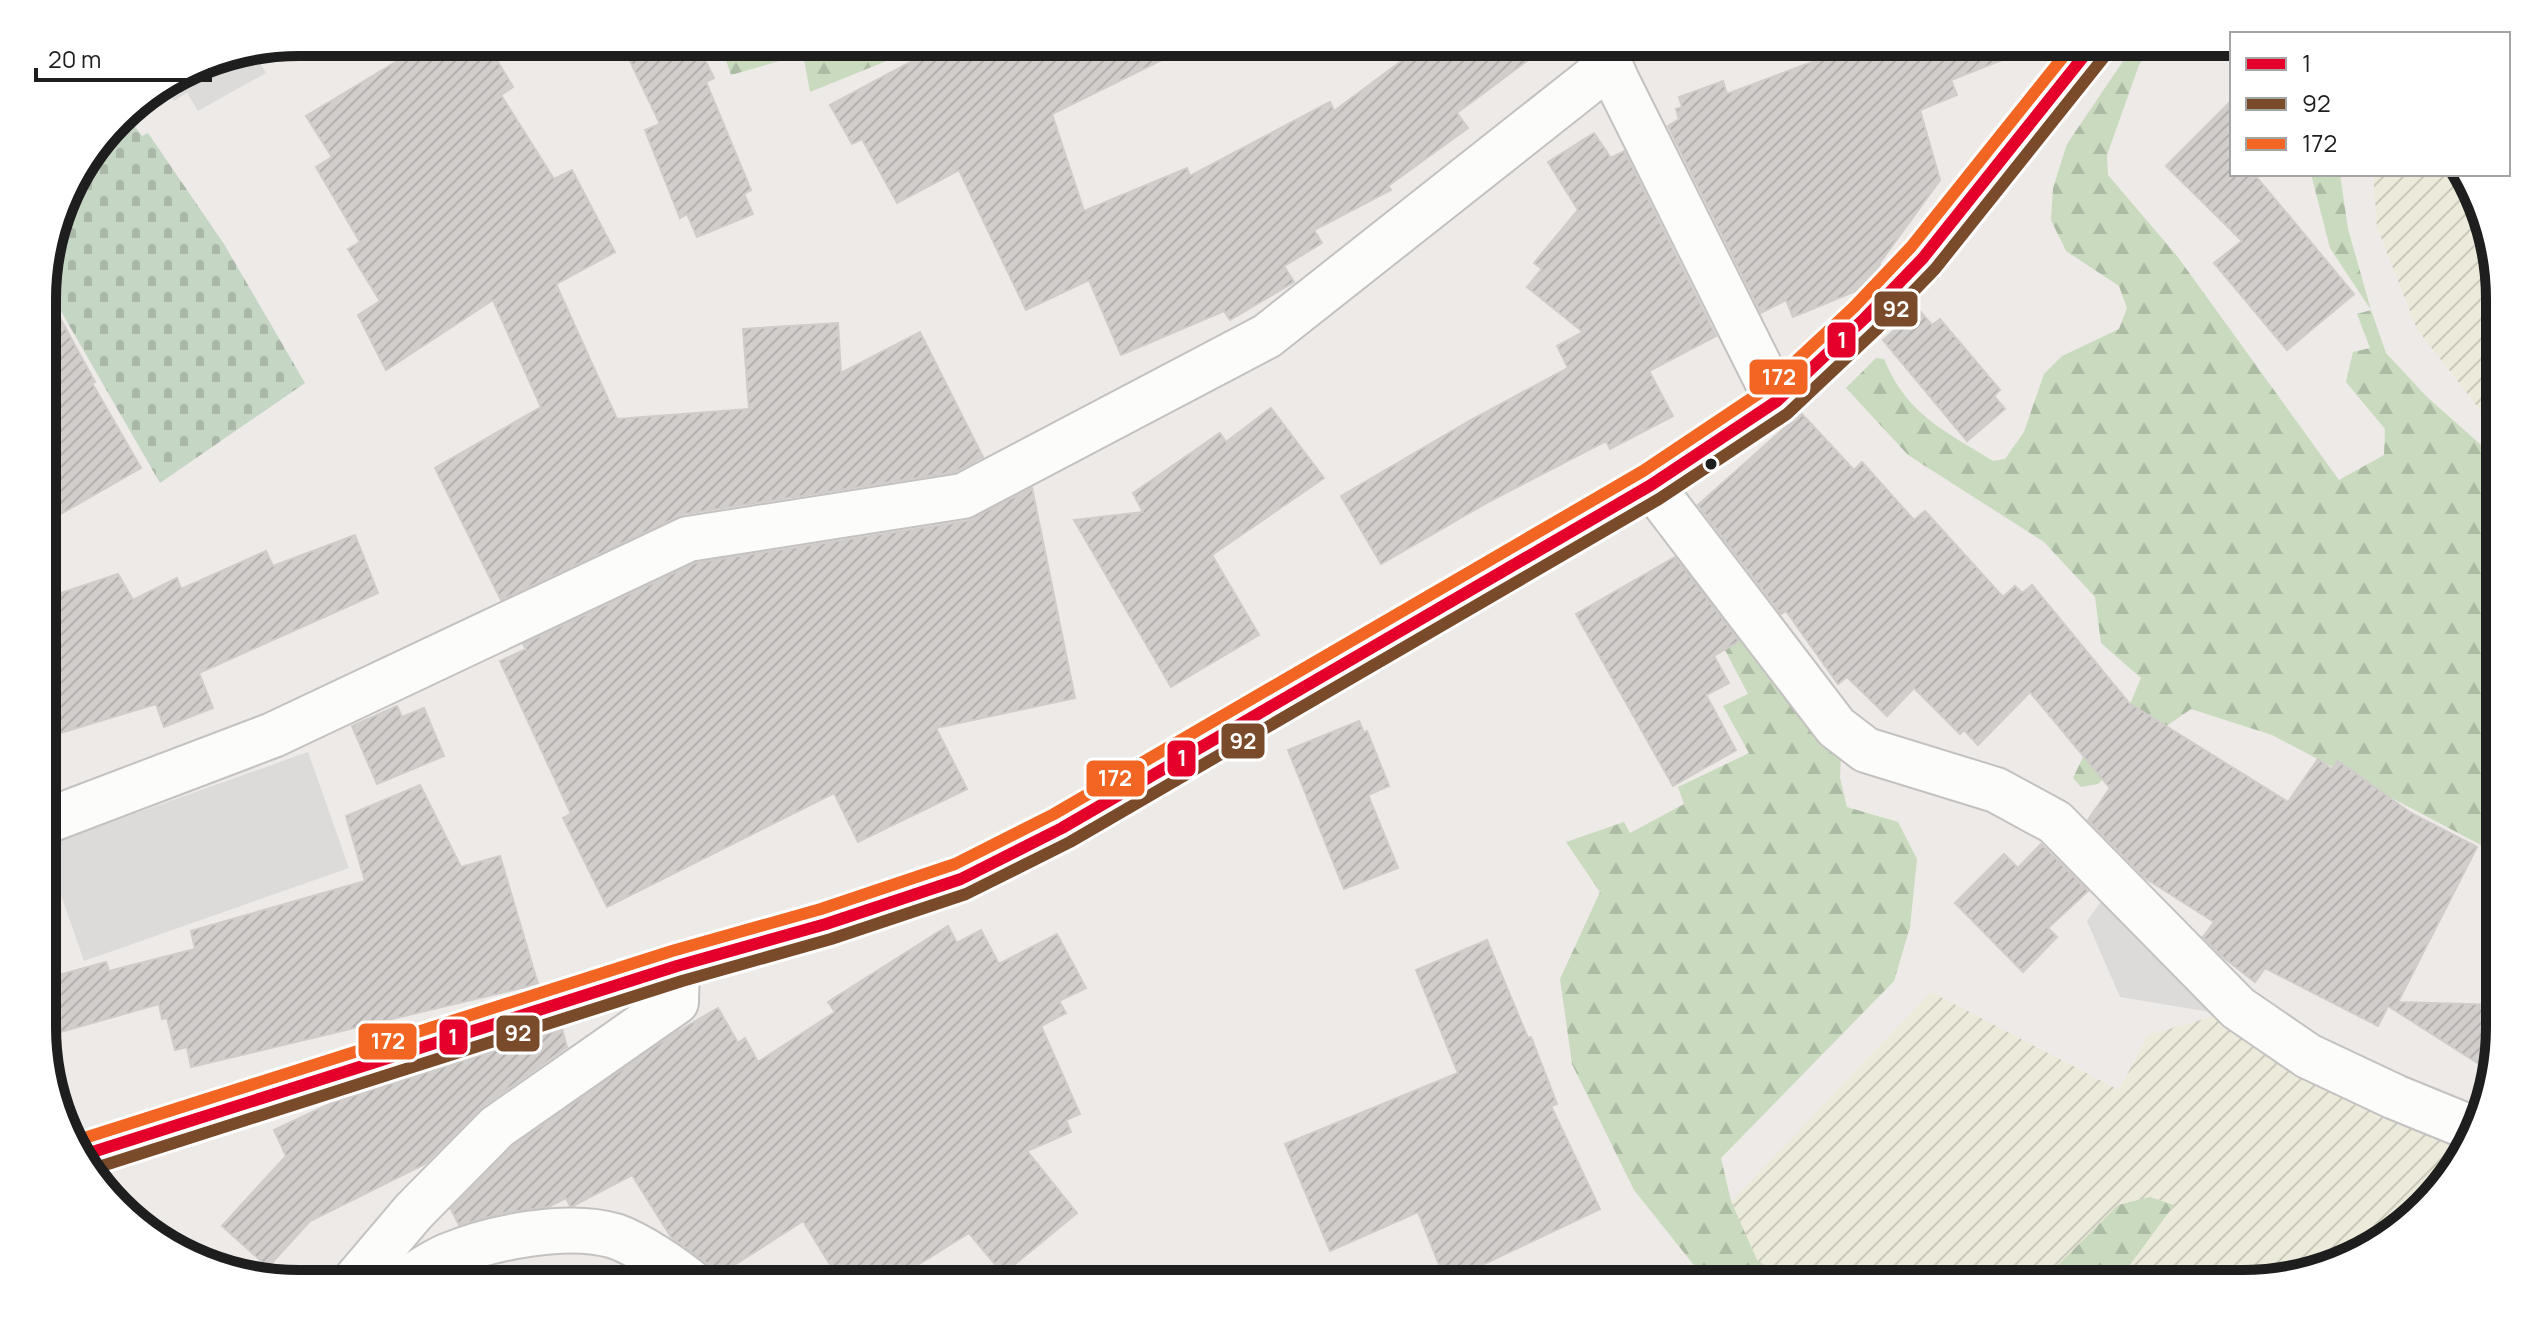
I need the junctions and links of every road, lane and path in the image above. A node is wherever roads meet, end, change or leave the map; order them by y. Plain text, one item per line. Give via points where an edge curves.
1 (1603, 56) edge
2 (1606, 56) edge
3 (2084, 56) edge
4 (1777, 401) junction
5 (1651, 485) junction
6 (56, 817) edge
7 (677, 966) junction
8 (2465, 1125) edge
9 (91, 1152) edge
10 (364, 1270) edge
11 (423, 1270) edge
12 (676, 1270) edge

1 - 6 street via 1267,336 963,496 688,539 273,735
2 - 4 street
3 - 4 main road via 1923,258
4 - 5 main road
5 - 7 main road via 1076,820 961,879
5 - 8 street via 1836,727 1866,750 1996,790 2055,822 2238,1008 2308,1056
7 - 9 main road
7 - 10 street via 676,1002 497,1127
11 - 12 street via 445,1256 505,1237 562,1230 615,1236

